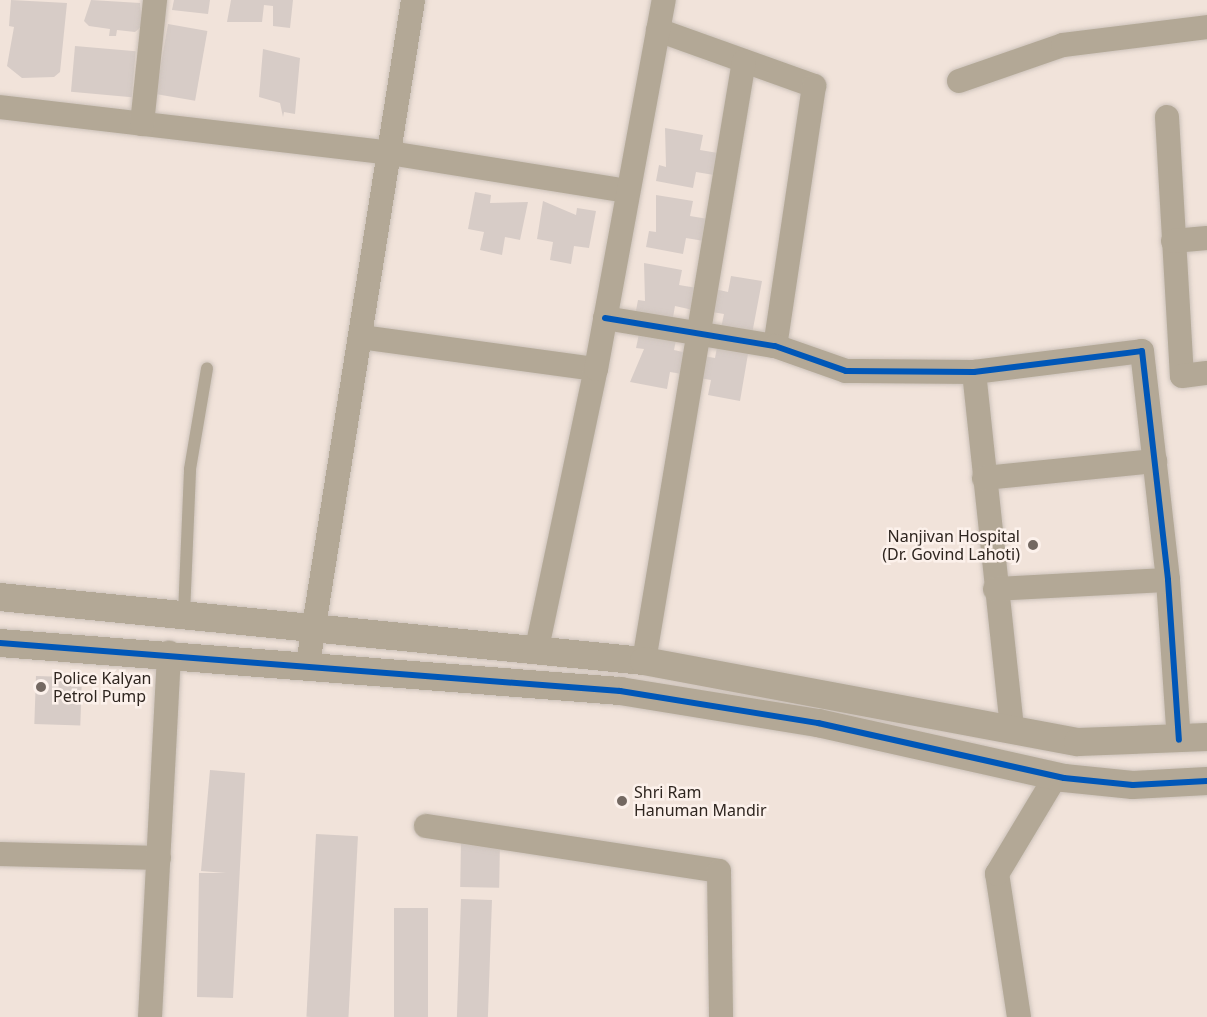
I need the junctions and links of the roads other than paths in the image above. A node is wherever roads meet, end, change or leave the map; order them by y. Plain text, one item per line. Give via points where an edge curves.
1 (155, 0) edge
2 (413, 0) edge
3 (659, 0) edge
4 (664, 0) edge
5 (1207, 27) edge
6 (658, 30) junction
7 (744, 61) junction
8 (959, 81) dead end
9 (0, 107) edge
10 (1167, 117) dead end
11 (142, 124) junction
12 (390, 153) junction
13 (627, 191) junction
14 (1207, 238) edge
15 (1173, 241) junction
16 (605, 318) junction
17 (698, 334) junction
18 (361, 337) junction
19 (775, 346) junction
20 (207, 369) dead end
21 (596, 369) junction
22 (974, 372) junction
23 (1207, 373) edge
24 (1155, 461) junction
25 (984, 478) junction
26 (1168, 580) junction
27 (995, 590) junction
28 (0, 597) edge
29 (184, 614) junction
30 (314, 629) junction
31 (0, 643) edge
32 (537, 648) junction
33 (169, 652) junction
34 (644, 661) junction
35 (308, 664) junction
36 (1012, 727) junction
37 (1207, 737) edge
38 (1179, 740) junction
39 (1056, 776) junction
40 (1207, 781) edge
41 (426, 826) dead end
42 (0, 854) edge
43 (159, 858) junction
44 (150, 1017) edge
45 (721, 1017) edge
46 (1019, 1017) edge

1 - 11 street
2 - 12 street
3 - 4 street
4 - 6 street
5 - 8 street via 1063,45
6 - 7 street
6 - 13 street
7 - 17 street
7 - 19 street via 814,86
9 - 11 street
10 - 15 street
11 - 12 street
12 - 13 street
12 - 18 street
13 - 16 street
14 - 15 street
15 - 23 street via 1182,376
16 - 17 street
16 - 21 street
17 - 19 street
17 - 34 street
18 - 21 street
18 - 30 street
19 - 22 street via 835,369
20 - 29 lane via 190,469
21 - 32 street
22 - 24 street via 1142,351
22 - 25 street
24 - 25 street
24 - 26 street
25 - 27 street
26 - 27 street
26 - 38 street
27 - 36 street
28 - 29 street
29 - 30 street
30 - 32 street
30 - 35 street
31 - 33 street
32 - 34 street
33 - 35 street
33 - 43 street
34 - 36 street
35 - 39 street via 620,691 818,723
36 - 38 street via 1078,742
37 - 38 street
39 - 40 street via 1133,785
39 - 46 street via 997,874
41 - 45 street via 719,871
42 - 43 street
43 - 44 street

